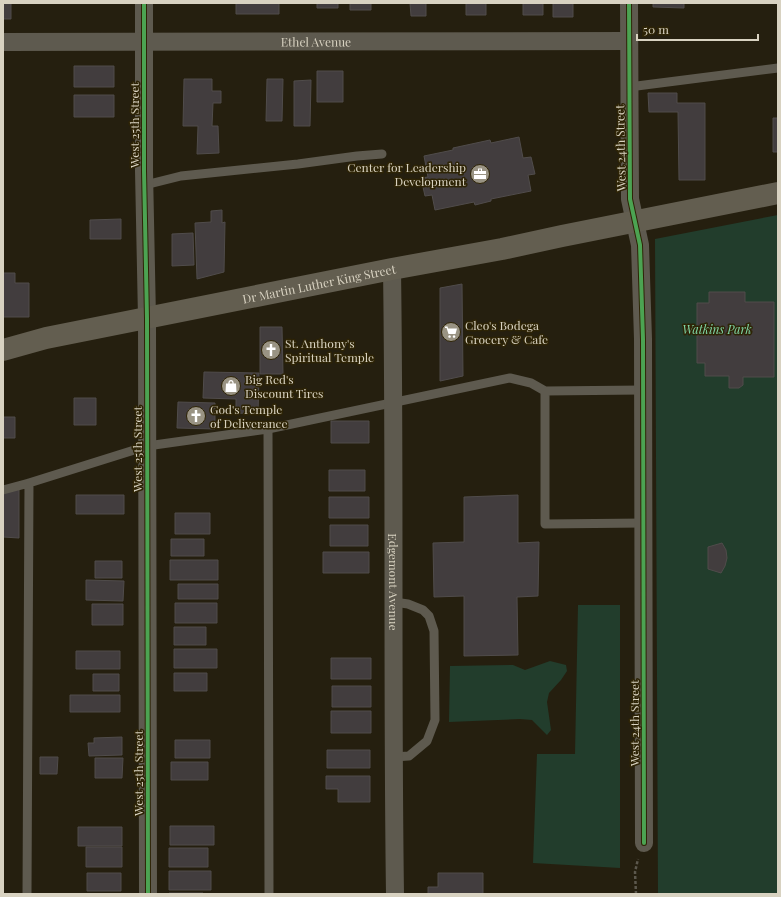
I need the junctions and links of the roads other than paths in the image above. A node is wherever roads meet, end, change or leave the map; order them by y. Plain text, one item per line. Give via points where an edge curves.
1 (144, 3) edge
2 (629, 3) edge
3 (629, 41) junction
4 (3, 42) edge
5 (144, 42) junction
6 (778, 68) edge
7 (629, 87) junction
8 (382, 154) dead end
9 (144, 185) junction
10 (778, 193) edge
11 (636, 221) junction
12 (392, 269) junction
13 (147, 318) junction
14 (3, 350) edge
15 (545, 390) junction
16 (642, 390) junction
17 (394, 403) junction
18 (268, 429) junction
19 (147, 446) junction
20 (29, 484) junction
21 (3, 490) edge
22 (644, 523) junction
23 (394, 602) junction
24 (393, 757) junction
25 (644, 843) road end
26 (27, 894) edge
27 (148, 894) edge
28 (269, 894) edge
29 (395, 894) edge

1 - 5 street, West 25th Street
2 - 3 street, West 24th Street
3 - 5 street, Ethel Avenue
3 - 7 street, West 24th Street
4 - 5 street, Ethel Avenue
5 - 9 street, West 25th Street
6 - 7 lane
7 - 11 street, West 24th Street via 630,199
8 - 9 lane via 181,176
9 - 13 street, West 25th Street
10 - 11 main road, Dr Martin Luther King Street
11 - 12 main road, Dr Martin Luther King Street
11 - 16 street, West 24th Street via 640,245
12 - 13 main road, Dr Martin Luther King Street
12 - 17 street, Edgemont Avenue
13 - 14 main road, Dr Martin Luther King Street via 46,338
13 - 19 street, West 25th Street
15 - 16 lane
15 - 17 lane via 531,383 510,378
15 - 22 lane via 545,524
16 - 22 street, West 24th Street
17 - 18 lane
17 - 23 street, Edgemont Avenue
18 - 19 lane
18 - 28 lane
19 - 20 lane
19 - 27 street, West 25th Street
20 - 21 lane
20 - 26 lane
22 - 25 street, West 24th Street
23 - 24 street, Edgemont Avenue
23 - 24 lane via 423,610 429,616 434,631 435,720 427,741 409,756
24 - 29 street, Edgemont Avenue

